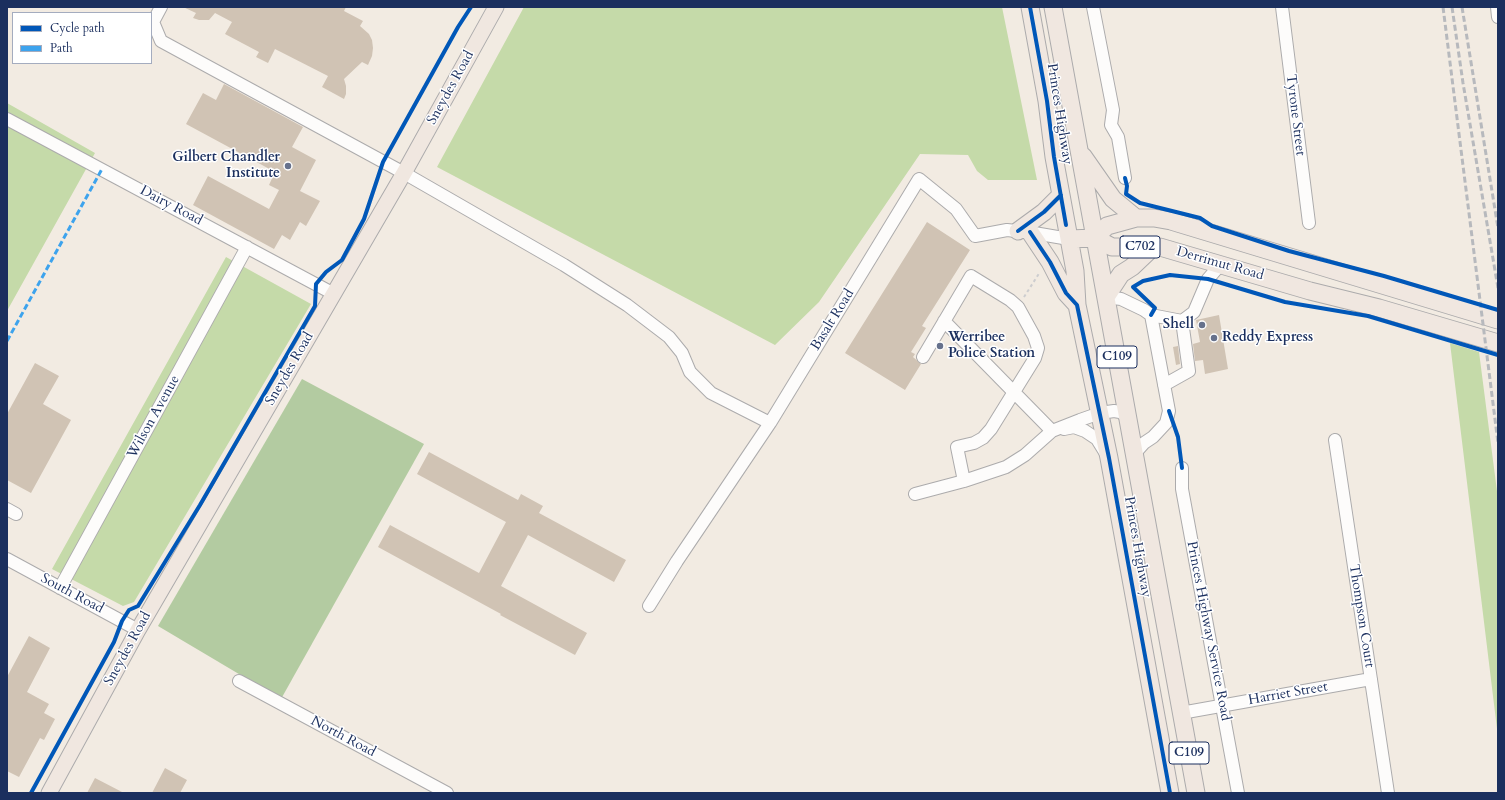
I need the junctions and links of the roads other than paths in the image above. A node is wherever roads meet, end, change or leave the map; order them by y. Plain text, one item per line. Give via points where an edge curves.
1 (161, 7) edge
2 (496, 7) edge
3 (1030, 7) edge
4 (1053, 7) edge
5 (1093, 7) edge
6 (1282, 7) edge
7 (1497, 7) edge
8 (1498, 17) edge
9 (7, 119) edge
10 (1079, 151) junction
11 (404, 173) junction
12 (1125, 178) dead end
13 (1061, 196) junction
14 (1136, 218) junction
15 (1309, 222) dead end
16 (1024, 231) junction
17 (1095, 238) junction
18 (1069, 239) junction
19 (247, 247) junction
20 (1153, 247) junction
21 (1220, 265) junction
22 (334, 294) junction
23 (1106, 297) junction
24 (1077, 305) junction
25 (1151, 315) junction
26 (1498, 320) edge
27 (944, 321) junction
28 (1182, 321) junction
29 (1498, 343) edge
30 (923, 357) dead end
31 (1164, 386) junction
32 (1014, 393) junction
33 (1100, 413) junction
34 (1128, 417) junction
35 (770, 423) junction
36 (1052, 431) junction
37 (1335, 440) dead end
38 (1135, 453) junction
39 (1109, 458) junction
40 (1182, 468) dead end
41 (964, 481) junction
42 (915, 494) dead end
43 (7, 558) edge
44 (60, 588) junction
45 (649, 606) dead end
46 (138, 630) junction
47 (1371, 679) junction
48 (239, 682) dead end
49 (1222, 706) junction
50 (1181, 713) junction
51 (1156, 717) junction
52 (49, 793) edge
53 (447, 793) edge
54 (1170, 793) edge
55 (1196, 793) edge
56 (1238, 793) edge
57 (1388, 793) edge

1 - 11 street via 153,22 161,41
2 - 11 main road, Sneydes Road
3 - 13 highway, Princes Highway / C109
4 - 10 highway, Princes Highway / C109
5 - 12 street via 1113,110 1111,125 1118,137
6 - 15 street, Tyrone Street
7 - 8 street
9 - 19 street, Dairy Road
10 - 14 highway via 1114,199
10 - 17 highway, Princes Highway / C109
11 - 22 main road, Sneydes Road
11 - 35 street via 564,265 627,305 669,337 682,353 690,372 711,393
13 - 16 highway
13 - 18 highway, Princes Highway / C109
14 - 17 highway, Derrimut Road / C702 via 1107,226
14 - 26 highway, Derrimut Road / C702 via 1154,218 1185,225
16 - 18 street, Basalt Road
16 - 24 highway via 1050,262 1066,293
16 - 35 street, Basalt Road via 1007,230 975,236 956,208 919,179
17 - 18 highway, C702
17 - 20 highway, Derrimut Road / C702 via 1112,247
17 - 23 highway, Princes Highway / C109
18 - 24 highway, Princes Highway / C109 via 1075,271
19 - 22 street, Dairy Road
19 - 44 street, Wilson Avenue
20 - 21 highway, Derrimut Road / C702
20 - 23 highway via 1121,274
21 - 28 street via 1208,279 1194,312
21 - 29 highway, Derrimut Road / C702
22 - 46 main road, Sneydes Road
23 - 25 street via 1121,299
23 - 34 highway, Princes Highway / C109
24 - 33 highway, Princes Highway / C109
25 - 28 street
25 - 31 street
27 - 30 street
27 - 32 street
27 - 32 street via 971,276 1018,306 1038,348 1035,358
28 - 31 street via 1189,371
31 - 38 street via 1168,411 1166,423
32 - 36 street
32 - 41 street via 983,438 957,447
33 - 34 street via 1114,411
33 - 36 street
33 - 39 highway, Princes Highway / C109
34 - 38 highway, Princes Highway / C109
35 - 45 street, Basalt Road
36 - 39 street via 1074,427 1085,431 1097,439
36 - 41 street via 1006,468
37 - 47 street, Thompson Court
38 - 50 highway, Princes Highway / C109
39 - 51 highway, Princes Highway / C109
40 - 49 street, Princes Highway Service Road via 1182,489
41 - 42 street
43 - 44 street, South Road
44 - 46 street, South Road
46 - 52 main road, Sneydes Road
47 - 49 street, Harriet Street
47 - 57 street, Thompson Court
48 - 53 street, North Road
49 - 50 street, Harriet Street
49 - 56 street, Princes Highway Service Road
50 - 51 highway
50 - 55 highway, Princes Highway / C109
51 - 54 highway, Princes Highway / C109

